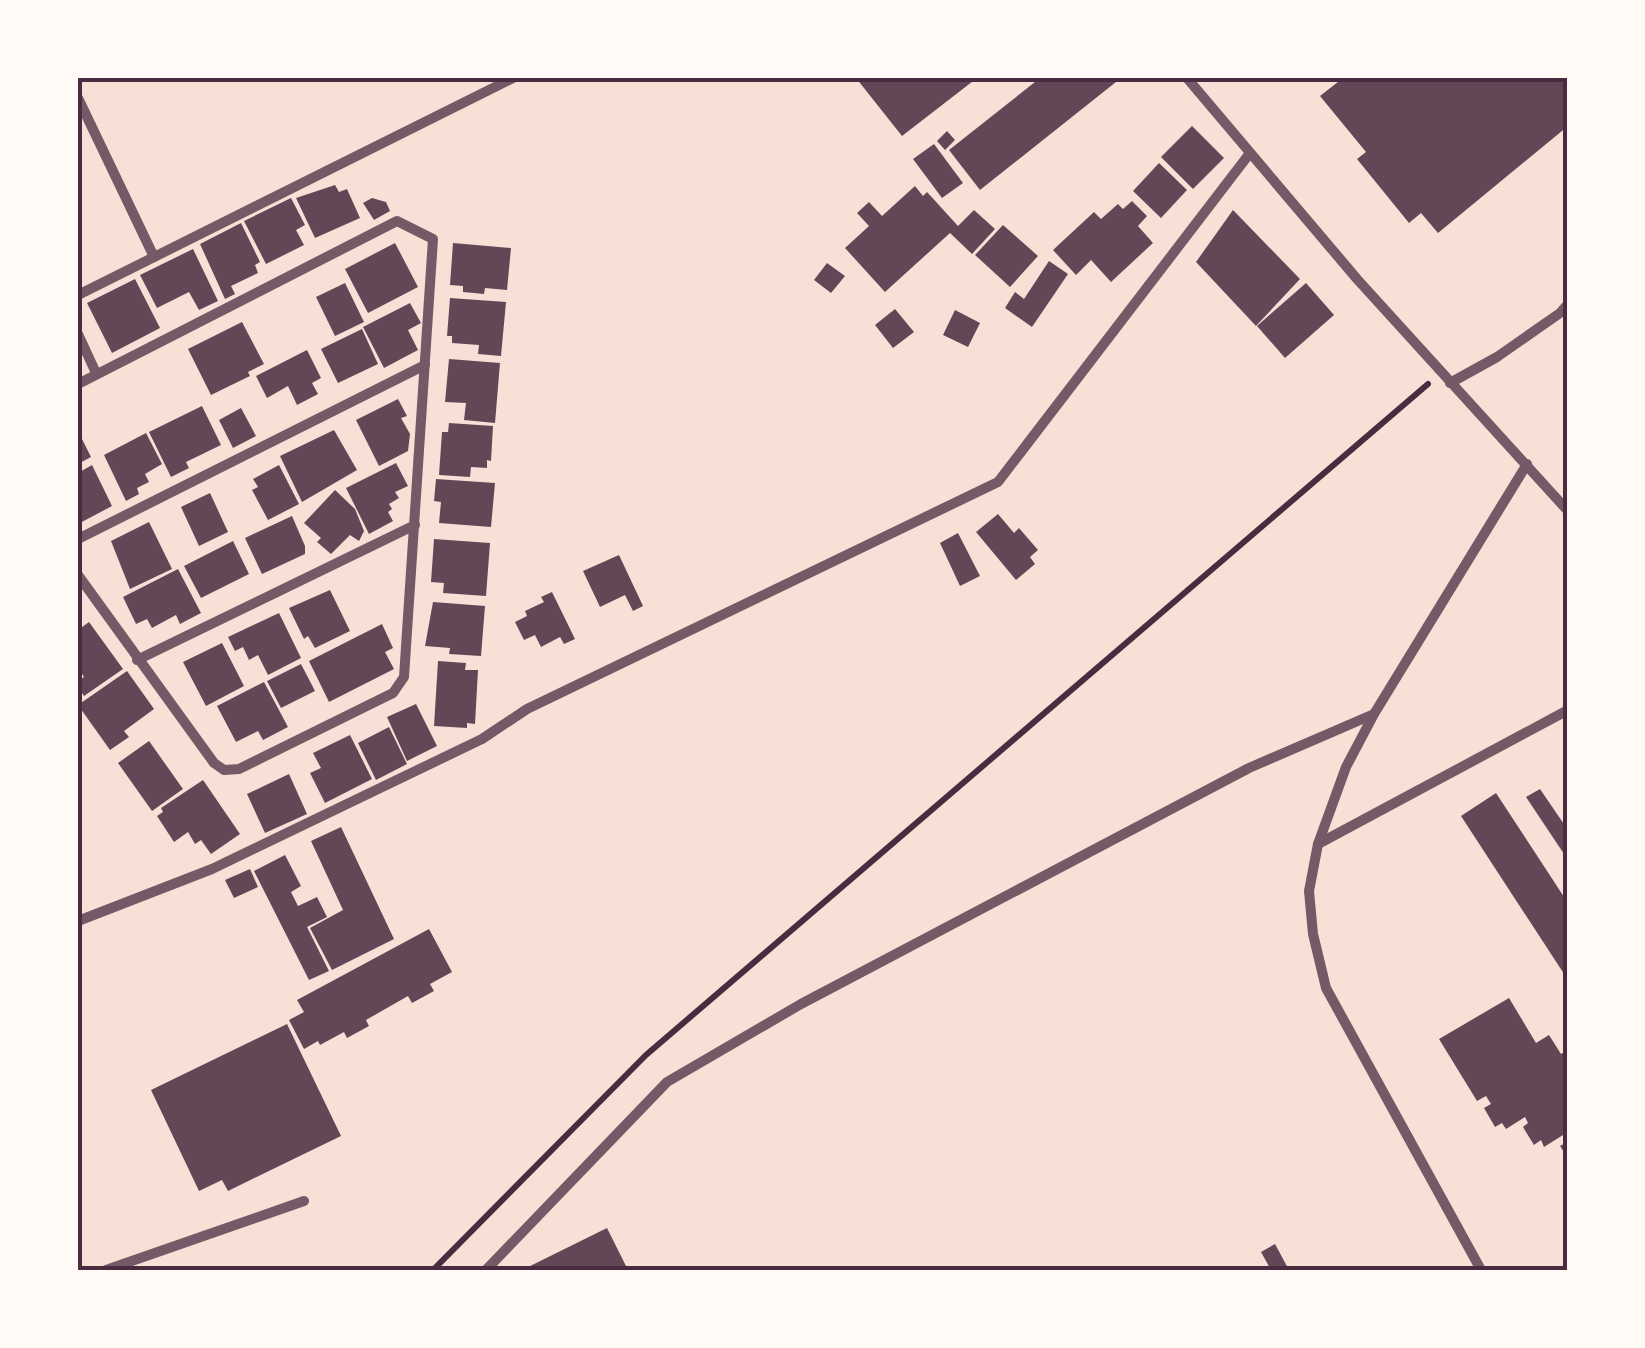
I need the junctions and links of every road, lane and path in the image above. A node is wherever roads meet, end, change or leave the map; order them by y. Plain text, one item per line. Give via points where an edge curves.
1 (513, 78) edge
2 (1187, 78) edge
3 (78, 98) edge
4 (1250, 153) junction
5 (154, 257) junction
6 (78, 295) edge
7 (1568, 304) edge
8 (78, 334) edge
9 (425, 366) junction
10 (96, 373) junction
11 (1450, 383) junction
12 (78, 384) edge
13 (1527, 464) junction
14 (1568, 511) edge
15 (414, 525) junction
16 (78, 538) edge
17 (78, 575) edge
18 (137, 660) junction
19 (1568, 710) edge
20 (1374, 714) junction
21 (1318, 844) junction
22 (78, 920) edge
23 (304, 1201) dead end
24 (106, 1270) edge
25 (432, 1270) edge
26 (486, 1270) edge
27 (1481, 1270) edge

1 - 5 street
2 - 4 street
3 - 5 street
4 - 11 street
4 - 22 street via 998,482 230,860
5 - 6 street
7 - 11 street
8 - 10 street
9 - 10 street via 433,239 397,221
9 - 15 street
9 - 16 street
10 - 12 street
11 - 13 street
11 - 25 path via 1424,384 646,1055
13 - 14 street
13 - 20 street
15 - 18 street
15 - 18 street via 404,677 393,694 224,770
17 - 18 street
19 - 21 street
20 - 21 street
20 - 26 street via 1249,768 801,1004 667,1082
21 - 27 street via 1312,934 1326,988
23 - 24 street

